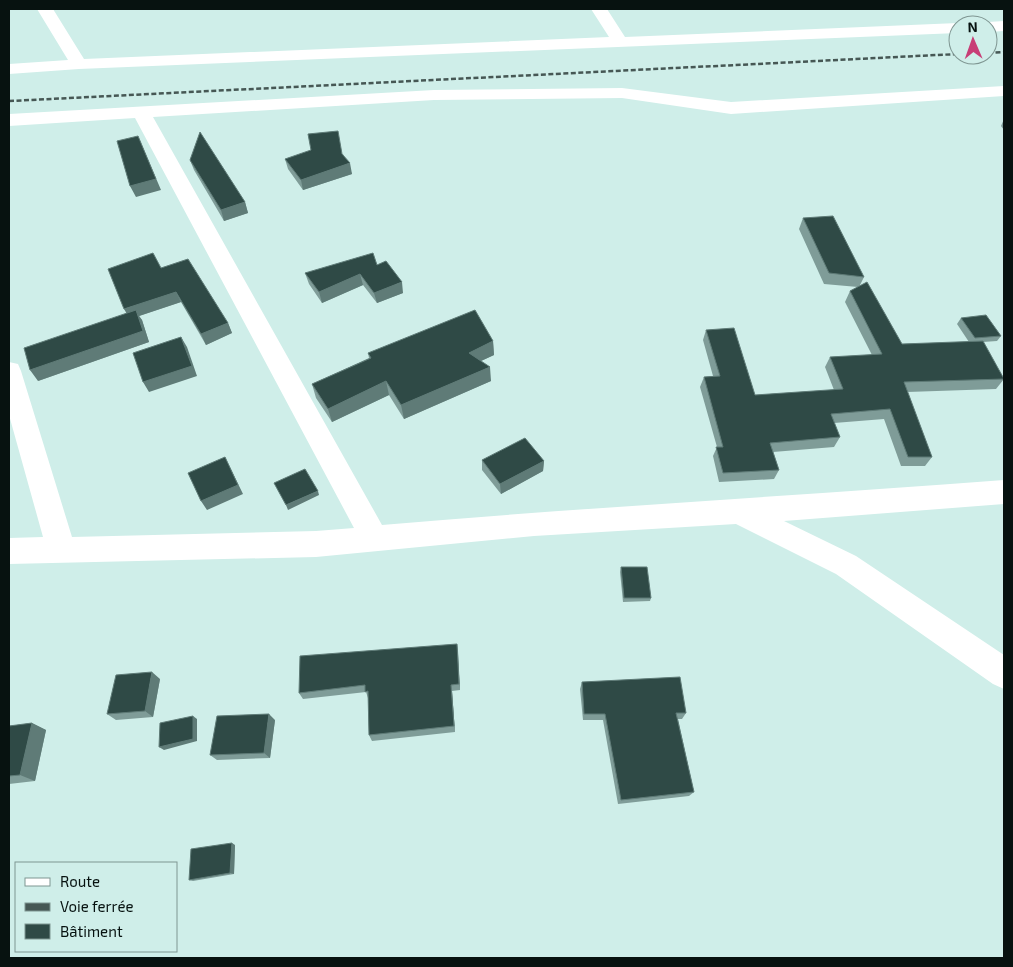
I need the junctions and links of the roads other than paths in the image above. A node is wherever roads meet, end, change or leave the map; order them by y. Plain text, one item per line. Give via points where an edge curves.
1 (45, 9) edge
2 (599, 9) edge
3 (948, 28) edge
4 (620, 42) junction
5 (79, 64) junction
6 (9, 69) edge
7 (1004, 91) edge
8 (140, 111) junction
9 (9, 120) edge
10 (9, 371) edge
11 (1004, 492) edge
12 (739, 512) junction
13 (374, 538) junction
14 (61, 550) junction
15 (9, 551) edge
16 (1004, 673) edge

1 - 5 street
2 - 4 street
3 - 4 street
4 - 5 street
5 - 6 street
7 - 8 street via 731,108 622,92 434,95
8 - 9 street
8 - 13 street
10 - 14 street
11 - 12 street
12 - 13 street via 534,524
12 - 16 street via 846,565
13 - 14 street via 316,544
14 - 15 street

